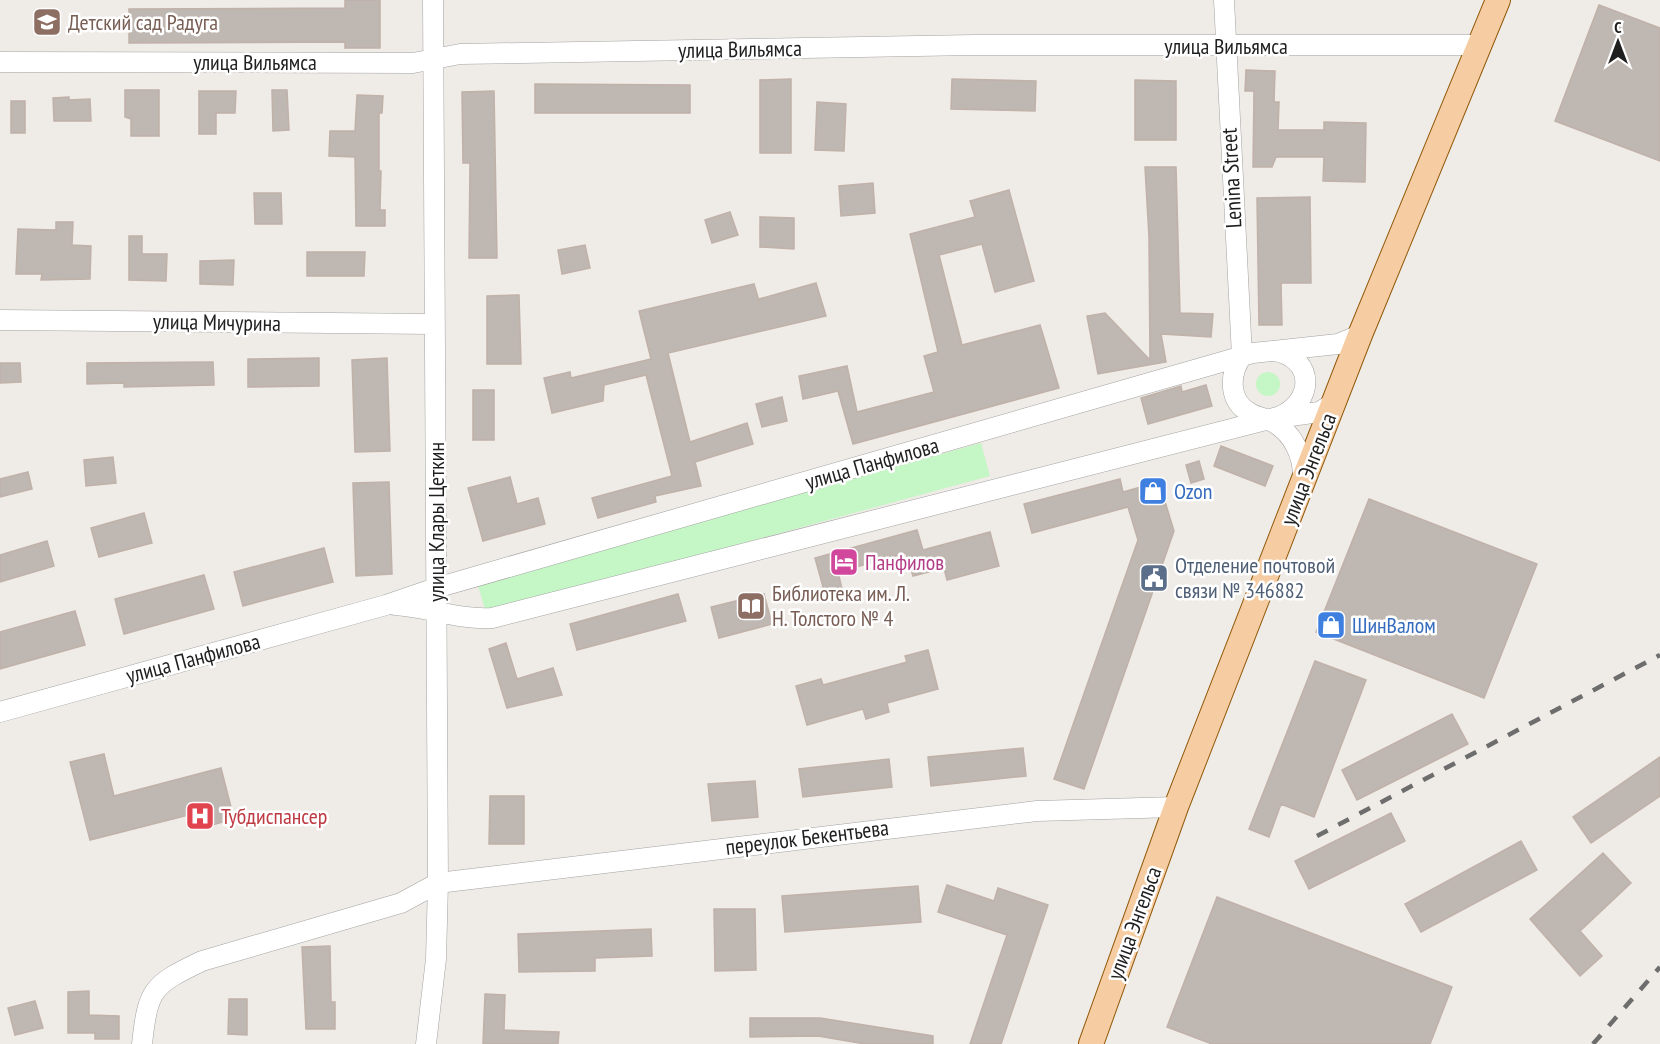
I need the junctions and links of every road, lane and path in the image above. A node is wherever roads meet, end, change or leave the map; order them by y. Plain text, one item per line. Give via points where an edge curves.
1 (433, 0) edge
2 (1224, 0) edge
3 (1498, 0) edge
4 (1482, 45) junction
5 (1224, 47) junction
6 (433, 59) junction
7 (0, 62) edge
8 (0, 320) edge
9 (434, 324) junction
10 (1360, 335) junction
11 (1269, 350) junction
12 (1242, 356) junction
13 (1334, 403) junction
14 (1271, 418) junction
15 (1302, 486) junction
16 (436, 588) junction
17 (386, 605) junction
18 (436, 611) junction
19 (0, 712) edge
20 (1176, 807) junction
21 (438, 883) junction
22 (142, 1044) edge
23 (426, 1044) edge
24 (1090, 1044) edge

1 - 6 street, улица Клары Цеткин
2 - 5 street, Lenina Street
3 - 4 main road, улица Энгельса
4 - 5 street, улица Вильямса
4 - 10 main road, улица Энгельса
5 - 6 street, улица Вильямса via 950,46 460,54
5 - 12 street, Lenina Street
6 - 7 street, улица Вильямса via 413,63
6 - 9 street, улица Клары Цеткин
8 - 9 street, улица Мичурина
9 - 16 street, улица Клары Цеткин
10 - 11 street, улица Панфилова via 1338,344
10 - 13 main road, улица Энгельса
11 - 12 street, улица Панфилова
11 - 14 street via 1295,360 1305,381 1300,404
12 - 14 street via 1234,372 1234,396 1250,414
12 - 16 street, улица Панфилова
13 - 14 street, улица Панфилова via 1312,413
13 - 15 main road, улица Энгельса
14 - 15 street via 1296,445 1301,456
14 - 18 street, улица Панфилова via 492,618 476,620
15 - 20 main road, улица Энгельса
16 - 17 street, улица Панфилова
16 - 18 street, улица Клары Цеткин
17 - 18 street, улица Панфилова
17 - 19 street, улица Панфилова
18 - 21 street, улица Клары Цеткин
20 - 21 street, переулок Бекентьева via 1037,811
20 - 24 main road, улица Энгельса
21 - 22 street via 401,903 202,961 172,976 153,992
21 - 23 street, улица Клары Цеткин via 436,959

